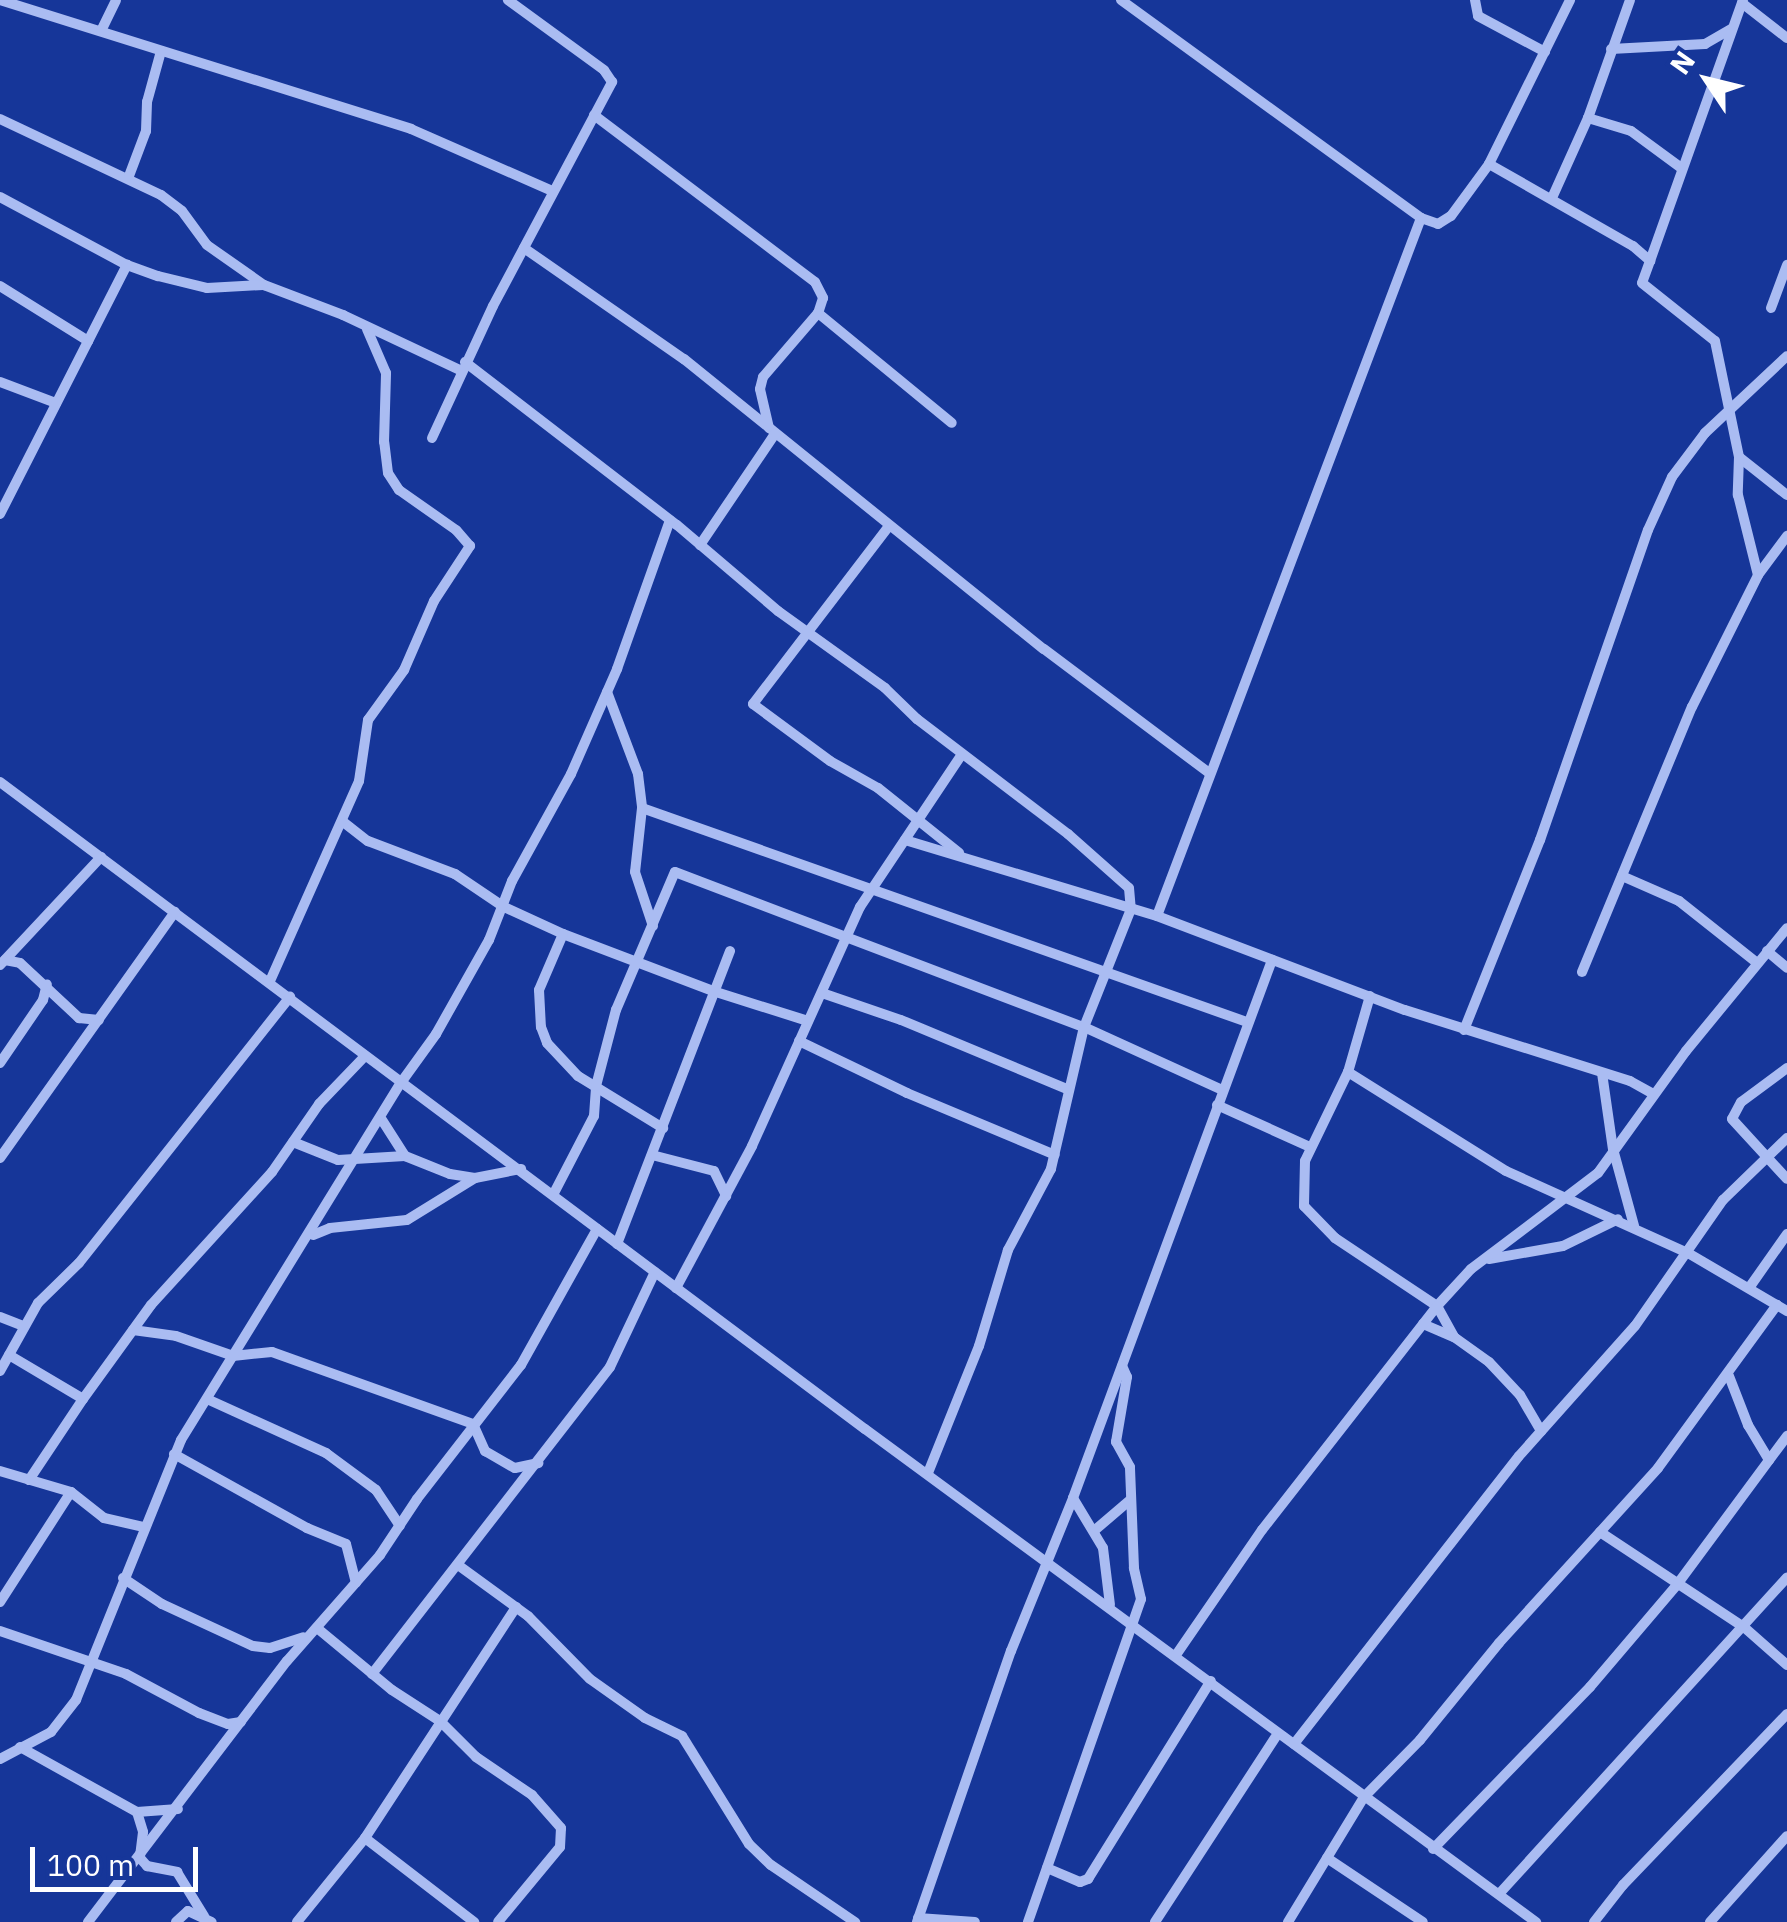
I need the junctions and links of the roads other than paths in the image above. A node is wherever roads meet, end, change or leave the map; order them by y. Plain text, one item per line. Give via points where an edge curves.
1 (116, 0) edge
2 (1121, 0) edge
3 (1475, 0) edge
4 (1570, 0) edge
5 (1630, 0) edge
6 (1, 1) edge
7 (1742, 1) edge
8 (517, 2) edge
9 (33, 5) edge
10 (0, 9) edge
11 (1732, 28) junction
12 (102, 32) junction
13 (1787, 38) edge
14 (1611, 49) junction
15 (161, 50) junction
16 (1545, 52) junction
17 (594, 115) junction
18 (1588, 118) junction
19 (0, 119) edge
20 (1489, 164) junction
21 (1680, 167) junction
22 (129, 176) junction
23 (552, 191) junction
24 (0, 197) edge
25 (1552, 198) junction
26 (1420, 218) junction
27 (524, 248) junction
28 (1650, 262) junction
29 (127, 264) junction
30 (1787, 265) edge
31 (264, 285) junction
32 (0, 286) edge
33 (1771, 308) dead end
34 (818, 312) junction
35 (367, 328) junction
36 (88, 340) junction
37 (1787, 356) edge
38 (464, 367) junction
39 (0, 382) edge
40 (56, 403) junction
41 (1730, 411) junction
42 (952, 422) dead end
43 (772, 431) junction
44 (432, 438) dead end
45 (1739, 457) junction
46 (0, 480) edge
47 (12, 486) junction
48 (1787, 495) edge
49 (0, 514) edge
50 (670, 520) junction
51 (889, 526) junction
52 (1787, 536) edge
53 (700, 545) junction
54 (1758, 575) junction
55 (806, 632) junction
56 (607, 692) junction
57 (962, 754) junction
58 (1208, 772) junction
59 (0, 782) edge
60 (642, 808) junction
61 (919, 820) junction
62 (342, 821) junction
63 (905, 840) junction
64 (959, 853) junction
65 (101, 856) junction
66 (1622, 876) junction
67 (872, 889) junction
68 (504, 907) junction
69 (1131, 909) junction
70 (174, 912) junction
71 (1156, 916) junction
72 (654, 927) junction
73 (1787, 928) edge
74 (563, 934) junction
75 (845, 939) junction
76 (17, 948) junction
77 (730, 951) dead end
78 (1767, 951) junction
79 (1272, 960) junction
80 (1756, 962) junction
81 (2, 963) edge
82 (20, 964) junction
83 (639, 964) junction
84 (1787, 968) edge
85 (1108, 972) junction
86 (1582, 972) dead end
87 (270, 982) junction
88 (47, 984) junction
89 (716, 992) junction
90 (822, 993) junction
91 (1370, 996) junction
92 (290, 997) junction
93 (60, 998) junction
94 (43, 1000) junction
95 (99, 1020) junction
96 (808, 1021) junction
97 (1247, 1022) junction
98 (1084, 1027) junction
99 (1464, 1030) junction
100 (799, 1041) junction
101 (364, 1056) junction
102 (0, 1063) edge
103 (1787, 1068) edge
104 (1348, 1072) junction
105 (1602, 1073) junction
106 (400, 1084) junction
107 (596, 1086) junction
108 (1066, 1089) junction
109 (1222, 1090) junction
110 (1653, 1094) junction
111 (1217, 1105) junction
112 (382, 1120) junction
113 (663, 1128) junction
114 (1787, 1138) edge
115 (293, 1142) junction
116 (1310, 1147) junction
117 (1613, 1149) junction
118 (652, 1155) junction
119 (1764, 1155) junction
120 (405, 1156) junction
121 (1055, 1156) junction
122 (0, 1158) edge
123 (355, 1161) junction
124 (520, 1169) junction
125 (475, 1178) junction
126 (1787, 1179) edge
127 (553, 1195) junction
128 (726, 1196) junction
129 (1566, 1198) junction
130 (1618, 1219) junction
131 (1634, 1226) junction
132 (596, 1229) junction
133 (1787, 1234) edge
134 (308, 1238) junction
135 (618, 1244) junction
136 (1688, 1253) junction
137 (1483, 1260) junction
138 (655, 1272) junction
139 (676, 1288) junction
140 (1749, 1288) junction
141 (1437, 1306) junction
142 (1782, 1308) edge
143 (0, 1317) edge
144 (1423, 1324) junction
145 (24, 1326) junction
146 (134, 1330) junction
147 (1454, 1337) junction
148 (9, 1355) junction
149 (233, 1356) junction
150 (1122, 1366) junction
151 (0, 1370) edge
152 (1730, 1376) junction
153 (83, 1399) junction
154 (208, 1399) junction
155 (474, 1424) junction
156 (1541, 1431) junction
157 (1787, 1436) edge
158 (174, 1454) junction
159 (1770, 1460) junction
160 (538, 1462) junction
161 (0, 1472) edge
162 (928, 1474) junction
163 (29, 1480) junction
164 (71, 1492) junction
165 (1074, 1498) junction
166 (1129, 1501) junction
167 (400, 1526) junction
168 (144, 1527) junction
169 (1094, 1530) junction
170 (1600, 1532) junction
171 (1049, 1560) junction
172 (458, 1565) junction
173 (124, 1578) junction
174 (1787, 1578) edge
175 (356, 1583) junction
176 (1676, 1586) junction
177 (0, 1602) edge
178 (1110, 1605) junction
179 (516, 1608) junction
180 (1132, 1622) junction
181 (320, 1626) junction
182 (1745, 1628) junction
183 (0, 1631) edge
184 (1176, 1655) junction
185 (92, 1665) junction
186 (1787, 1665) edge
187 (372, 1674) junction
188 (1210, 1681) junction
189 (1787, 1714) edge
190 (440, 1721) junction
191 (230, 1730) junction
192 (1278, 1733) junction
193 (1294, 1744) junction
194 (20, 1748) junction
195 (0, 1759) edge
196 (1364, 1797) junction
197 (178, 1809) junction
198 (137, 1812) junction
199 (1787, 1836) edge
200 (365, 1838) junction
201 (1433, 1849) junction
202 (140, 1858) junction
203 (1327, 1858) junction
204 (1047, 1868) junction
205 (1499, 1894) junction
206 (208, 1919) edge
207 (918, 1920) edge
208 (88, 1922) edge
209 (176, 1922) edge
210 (297, 1922) edge
211 (474, 1922) edge
212 (498, 1922) edge
213 (854, 1922) edge
214 (976, 1922) edge
215 (1028, 1922) edge
216 (1155, 1922) edge
217 (1288, 1922) edge
218 (1422, 1922) edge
219 (1536, 1922) edge
220 (1594, 1922) edge
221 (1710, 1922) edge

1 - 12 street
2 - 26 street
3 - 16 street via 1478,16
4 - 16 street
5 - 14 street
6 - 9 street
6 - 10 street
7 - 11 street
7 - 13 street
8 - 17 street via 611,76
9 - 12 street
11 - 14 street via 1705,44
11 - 21 street
12 - 15 street
14 - 18 street
15 - 22 street via 146,132
15 - 23 street via 411,128
16 - 20 street
17 - 23 street
17 - 34 street via 815,282 823,298
18 - 21 street via 1631,131
18 - 25 street
19 - 22 street
20 - 25 street
20 - 26 street via 1451,216 1438,224
21 - 28 street
22 - 31 street via 162,194 207,245
23 - 27 street
24 - 29 street
25 - 28 street via 1614,232
26 - 58 street
27 - 38 street
27 - 43 street via 669,348
28 - 41 street via 1642,283 1715,341
29 - 31 street via 206,288
29 - 36 street
30 - 33 street
31 - 35 street
32 - 36 street
34 - 42 street
34 - 43 street via 764,378 760,389
35 - 38 street
35 - 62 street via 386,373 388,473 399,490 470,546 434,601 404,670 368,720 359,781
36 - 40 street
37 - 41 street
38 - 44 street
38 - 50 street
39 - 40 street
40 - 47 street
41 - 45 street
41 - 99 street via 1686,454 1648,530 1540,840
43 - 51 street
43 - 53 street
45 - 48 street
45 - 54 street via 1738,496
46 - 47 street
47 - 49 street
50 - 53 street
50 - 56 street
51 - 55 street
51 - 58 street
52 - 54 street
53 - 55 street
54 - 66 street via 1692,707
55 - 57 street
55 - 61 street via 762,686 754,709
56 - 60 street via 638,774
56 - 68 street
57 - 61 street
57 - 69 street via 1125,880
58 - 71 street
59 - 65 street
60 - 67 street
60 - 72 street via 634,872
61 - 63 street
61 - 64 street
62 - 68 street via 368,841 455,874
62 - 87 street
63 - 64 street
63 - 67 street
64 - 69 street
65 - 70 street
65 - 76 street
66 - 80 street via 1679,901
66 - 86 street
67 - 75 street
67 - 85 street
68 - 74 street
68 - 106 street via 436,1034
69 - 71 street
69 - 85 street
70 - 87 street
70 - 95 street
71 - 79 street
72 - 75 street via 673,874 680,872
72 - 83 street
73 - 78 street
74 - 83 street
74 - 107 street via 539,990 541,1027 568,1068
75 - 90 street
75 - 98 street
76 - 81 street
76 - 82 street
77 - 89 street
78 - 80 street
78 - 84 street
79 - 91 street
79 - 97 street
80 - 110 street
81 - 82 street
82 - 88 street
83 - 89 street
83 - 107 street via 616,1010
85 - 97 street
85 - 98 street
87 - 92 street
88 - 93 street
88 - 94 street
89 - 96 street
89 - 113 street
90 - 96 street
90 - 108 street
91 - 99 street
91 - 104 street
92 - 101 street
92 - 145 street
93 - 94 street
93 - 95 street via 79,1018
94 - 102 street
95 - 122 street
96 - 100 street
97 - 109 street
98 - 108 street
98 - 109 street
99 - 105 street
100 - 121 street
100 - 128 street
101 - 106 street
101 - 115 street
103 - 119 street via 1741,1102 1732,1119
104 - 116 street
104 - 129 street via 1506,1170
105 - 110 street
105 - 117 street
106 - 112 street
106 - 124 street
107 - 113 street
107 - 127 street via 594,1116
108 - 121 street
109 - 111 street
110 - 117 street
111 - 116 street
111 - 150 street
112 - 120 street
112 - 123 street
113 - 118 street
114 - 119 street
115 - 123 street
115 - 146 street
116 - 141 street via 1301,1188 1307,1213
117 - 129 street via 1598,1173
117 - 131 street
118 - 128 street via 714,1171
118 - 135 street
119 - 126 street
119 - 136 street via 1716,1208
120 - 123 street
120 - 125 street
121 - 162 street via 1008,1250
123 - 134 street
124 - 125 street
124 - 127 street
125 - 134 street via 407,1220 330,1228
127 - 132 street
128 - 139 street
129 - 130 street
129 - 137 street
130 - 131 street
130 - 137 street via 1564,1246
131 - 136 street
132 - 135 street
132 - 155 street via 521,1365
133 - 140 street
134 - 149 street
135 - 138 street
136 - 140 street
136 - 156 street via 1635,1326
137 - 141 street
138 - 139 street
138 - 160 street via 610,1366
139 - 162 street
140 - 142 street
141 - 144 street
141 - 147 street
142 - 152 street
143 - 145 street
144 - 147 street
144 - 184 street via 1262,1530
145 - 148 street
146 - 149 street
146 - 153 street
147 - 156 street via 1504,1377
148 - 151 street
148 - 153 street
149 - 154 street
149 - 155 street via 272,1352
150 - 165 street
150 - 166 street via 1127,1377 1116,1442 1130,1467
152 - 159 street via 1748,1426
152 - 170 street
153 - 163 street
154 - 158 street
154 - 167 street via 326,1453 376,1490
155 - 160 street via 485,1451 515,1468
155 - 167 street
156 - 193 street
157 - 159 street
158 - 168 street
158 - 175 street via 346,1544
159 - 176 street
160 - 172 street
161 - 163 street
162 - 171 street
163 - 164 street
164 - 168 street via 104,1518
164 - 177 street
165 - 169 street
165 - 171 street
166 - 169 street
166 - 180 street via 1142,1593
167 - 175 street
168 - 173 street
169 - 178 street via 1108,1571
170 - 176 street
170 - 196 street
171 - 178 street
171 - 207 street
172 - 179 street
172 - 187 street
173 - 181 street via 162,1604 252,1646 292,1644
173 - 185 street
174 - 182 street
175 - 181 street
176 - 182 street
176 - 201 street via 1590,1688
178 - 180 street
179 - 190 street
179 - 213 street via 590,1679 682,1736 749,1844
180 - 184 street
180 - 204 street
181 - 187 street
181 - 191 street
182 - 186 street
182 - 205 street
183 - 185 street
184 - 188 street
185 - 191 street via 126,1674
185 - 194 street via 63,1720
187 - 190 street
188 - 192 street
188 - 204 street via 1088,1879
189 - 220 street
190 - 200 street
190 - 212 street via 561,1828 554,1856
191 - 197 street
192 - 193 street
192 - 216 street
193 - 196 street
194 - 195 street
194 - 198 street
196 - 201 street
196 - 203 street
197 - 198 street
197 - 202 street
198 - 202 street
199 - 221 street
200 - 210 street
200 - 211 street
201 - 205 street
202 - 206 street via 147,1866 177,1872
202 - 208 street
203 - 217 street
203 - 218 street
204 - 215 street
205 - 219 street
206 - 209 street via 188,1910
207 - 214 street

